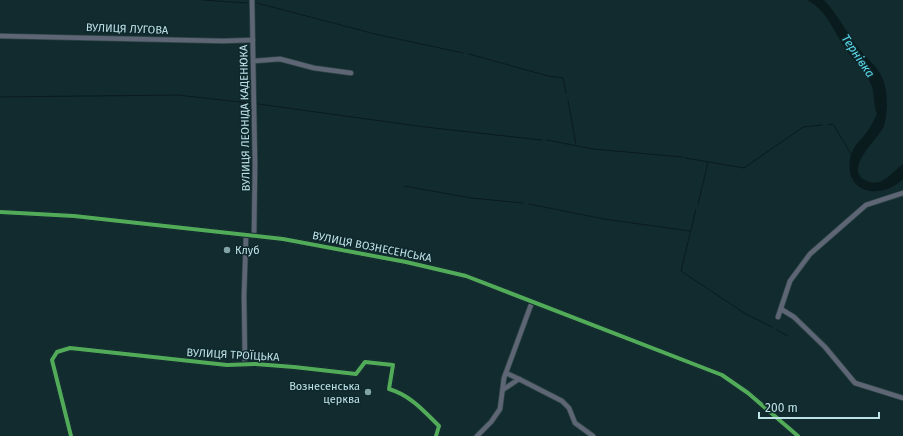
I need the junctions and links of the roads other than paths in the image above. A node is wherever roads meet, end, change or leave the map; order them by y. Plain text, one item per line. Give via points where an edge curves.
1 (252, 0) edge
2 (0, 36) edge
3 (253, 40) junction
4 (254, 61) junction
5 (351, 73) dead end
6 (903, 193) edge
7 (0, 212) edge
8 (246, 236) junction
9 (254, 236) junction
10 (532, 302) junction
11 (781, 309) junction
12 (778, 317) dead end
13 (245, 364) junction
14 (506, 373) junction
15 (519, 379) junction
16 (504, 389) junction
17 (903, 398) edge
18 (71, 436) edge
19 (436, 436) edge
20 (477, 436) edge
21 (593, 436) edge
22 (798, 436) edge

1 - 3 street, ВУЛИЦЯ ЛЕОНІДА КАДЕНЮКА
2 - 3 street, ВУЛИЦЯ ЛУГОВА
3 - 4 street, ВУЛИЦЯ ЛЕОНІДА КАДЕНЮКА
4 - 5 street via 280,59 314,68
4 - 9 street, ВУЛИЦЯ ЛЕОНІДА КАДЕНЮКА
6 - 11 street via 866,206 815,249 793,275
7 - 8 street, ВУЛИЦЯ ВОЗНЕСЕНСЬКА via 74,216
8 - 9 street, ВУЛИЦЯ ВОЗНЕСЕНСЬКА
8 - 13 street
9 - 10 street, ВУЛИЦЯ ВОЗНЕСЕНСЬКА via 283,239 446,271 466,276
10 - 14 street
10 - 22 street, ВУЛИЦЯ ВОЗНЕСЕНСЬКА via 722,375 748,393
11 - 12 street
11 - 17 street via 794,317 825,347 855,383
13 - 18 street, ВУЛИЦЯ ТРОЇЦЬКА via 227,365 62,349 54,355 53,365
13 - 19 street, ВУЛИЦЯ ТРОЇЦЬКА via 356,374 365,362 393,365 389,390 405,395 428,415 439,426
14 - 15 street
14 - 16 street
15 - 16 street
15 - 21 street via 562,401 569,408 575,423
16 - 20 street via 498,413

